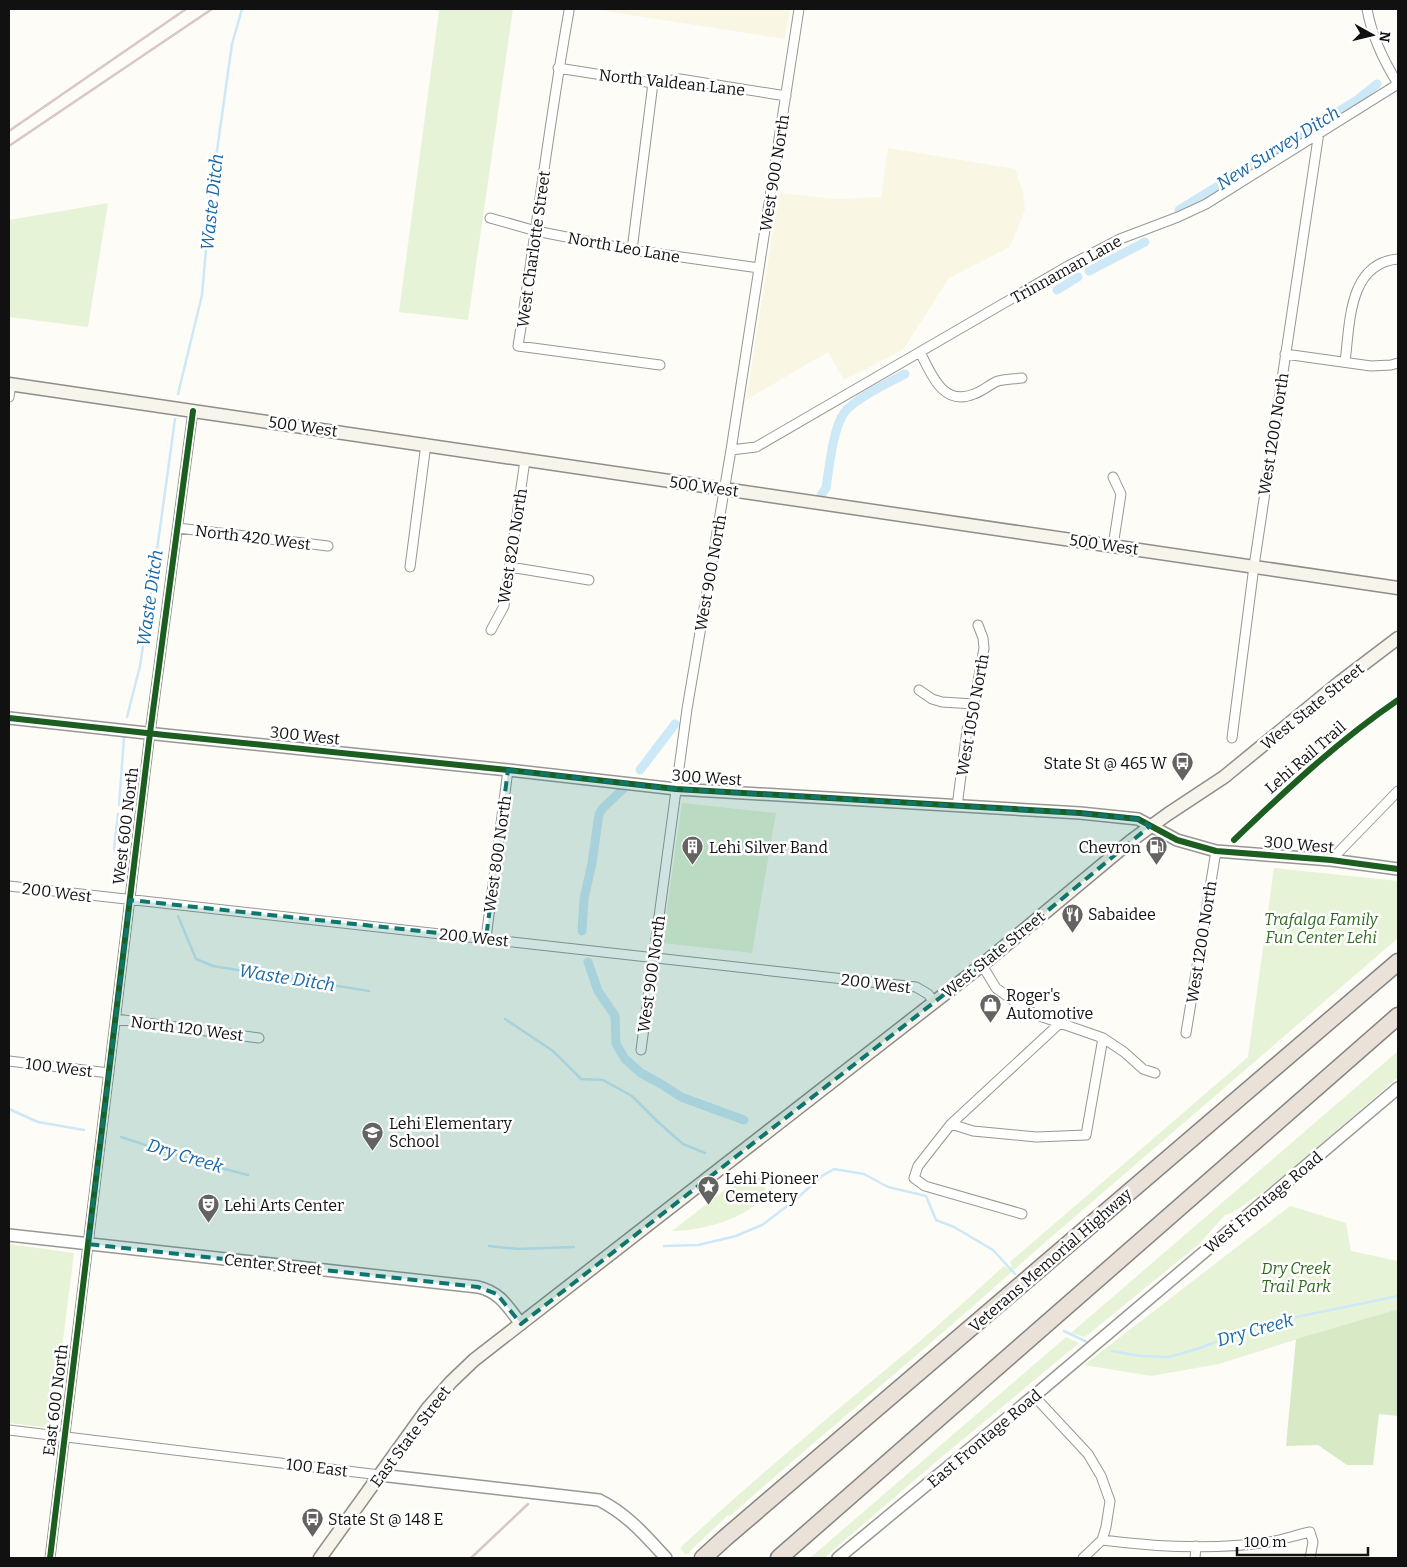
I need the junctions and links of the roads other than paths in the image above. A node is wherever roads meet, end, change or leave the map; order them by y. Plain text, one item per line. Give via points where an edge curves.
1 (799, 9) edge
2 (1367, 9) edge
3 (569, 11) dead end
4 (558, 68) junction
5 (653, 83) junction
6 (1398, 84) edge
7 (786, 96) junction
8 (1319, 132) junction
9 (490, 218) dead end
10 (536, 231) junction
11 (632, 250) junction
12 (1398, 259) edge
13 (759, 268) junction
14 (920, 352) junction
15 (1285, 354) junction
16 (1345, 362) junction
17 (1398, 363) edge
18 (660, 365) dead end
19 (1022, 378) dead end
20 (10, 384) edge
21 (9, 397) edge
22 (193, 410) junction
23 (426, 444) junction
24 (732, 450) junction
25 (525, 460) junction
26 (1113, 477) dead end
27 (725, 489) junction
28 (178, 528) junction
29 (328, 546) dead end
30 (1114, 546) junction
31 (1254, 566) junction
32 (410, 567) dead end
33 (510, 567) junction
34 (589, 580) dead end
35 (1398, 588) edge
36 (978, 625) dead end
37 (491, 630) dead end
38 (1398, 638) edge
39 (919, 690) dead end
40 (974, 704) junction
41 (9, 718) edge
42 (150, 734) junction
43 (1232, 738) dead end
44 (508, 770) junction
45 (676, 789) junction
46 (1398, 791) edge
47 (957, 806) junction
48 (1150, 826) junction
49 (1216, 851) junction
50 (1331, 860) junction
51 (1398, 869) edge
52 (9, 886) edge
53 (130, 900) junction
54 (486, 938) junction
55 (653, 957) junction
56 (1398, 962) edge
57 (982, 965) junction
58 (934, 1002) junction
59 (1398, 1016) edge
60 (116, 1019) junction
61 (1060, 1023) junction
62 (1186, 1032) dead end
63 (259, 1038) dead end
64 (1103, 1038) junction
65 (641, 1050) dead end
66 (9, 1061) edge
67 (109, 1073) junction
68 (1155, 1073) dead end
69 (1398, 1088) edge
70 (951, 1124) junction
71 (1022, 1214) dead end
72 (9, 1236) edge
73 (88, 1244) junction
74 (588, 1272) joint
75 (1128, 1316) joint
76 (521, 1324) junction
77 (1034, 1396) junction
78 (9, 1430) edge
79 (65, 1436) junction
80 (380, 1475) junction
81 (1102, 1540) junction
82 (1196, 1546) junction
83 (50, 1558) edge
84 (320, 1558) edge
85 (666, 1558) edge
86 (703, 1558) edge
87 (779, 1558) edge
88 (838, 1558) edge
89 (1083, 1558) edge
90 (1195, 1558) edge
91 (1310, 1558) edge

1 - 7 street, West 900 North
2 - 6 street via 1381,55
3 - 4 street, West Charlotte Street
4 - 5 street, North Valdean Lane
4 - 10 street, West Charlotte Street
5 - 7 street, North Valdean Lane via 680,79
5 - 11 street
6 - 8 street, Trinnaman Lane
7 - 13 street, West 900 North
8 - 14 street, Trinnaman Lane via 1206,204 1120,239
8 - 15 street, West 1200 North
9 - 10 street, North Leo Lane
10 - 11 street, North Leo Lane
10 - 18 street, West Charlotte Street via 518,346
11 - 13 street, North Leo Lane
12 - 16 street via 1376,266 1365,276 1356,292
13 - 24 street, West 900 North
14 - 19 street via 933,378 950,395 964,398 997,382
14 - 24 street, Trinnaman Lane via 756,447
15 - 16 street
15 - 31 street, West 1200 North
16 - 17 street via 1371,366
20 - 21 street
20 - 22 main road, 500 West
22 - 23 main road, 500 West
22 - 28 street, West 600 North
23 - 25 main road, 500 West
23 - 32 street
24 - 27 street, West 900 North
25 - 27 main road, 500 West
25 - 33 street, West 820 North
26 - 30 street via 1120,494
27 - 30 main road, 500 West
27 - 45 street, West 900 North
28 - 29 street, North 420 West
28 - 42 street, West 600 North
30 - 31 main road, 500 West
31 - 35 main road, 500 West
31 - 43 street, West 1200 North
33 - 34 street
33 - 37 street, West 820 North via 504,606
36 - 40 street, West 1050 North via 984,648
38 - 48 main road, West State Street via 1224,777
39 - 40 street via 942,702
40 - 47 street, West 1050 North via 967,730
41 - 42 street, 300 West
42 - 44 street, 300 West
42 - 53 street, West 600 North
44 - 45 street, 300 West
44 - 54 street, West 800 North
45 - 47 street, 300 West
45 - 55 street, West 900 North
46 - 50 street
47 - 48 street, 300 West via 1138,819
48 - 49 street, 300 West via 1182,842
48 - 57 main road, West State Street
49 - 50 street, 300 West
49 - 62 street, West 1200 North
50 - 51 street, 300 West
52 - 53 street, 200 West
53 - 54 street, 200 West
53 - 60 street, West 600 North
54 - 55 street, 200 West
55 - 58 street, 200 West via 916,987
55 - 65 street, West 900 North
56 - 86 highway, Veterans Memorial Highway
57 - 58 main road, West State Street
57 - 61 street via 996,988 1025,1009
58 - 74 main road, West State Street
59 - 87 highway
60 - 63 street, North 120 West
60 - 67 street, West 600 North
61 - 64 street
61 - 70 street
64 - 68 street via 1143,1070
64 - 70 street via 1086,1135 1036,1137 973,1131
66 - 67 street, 100 West
67 - 73 street, West 600 North
69 - 75 street, West Frontage Road
70 - 71 street via 918,1166 914,1178 925,1186
72 - 73 street, Center Street
73 - 76 street, Center Street via 478,1287 497,1294
73 - 79 street, East 600 North
74 - 76 main road, East State Street
75 - 77 street, East Frontage Road
76 - 80 main road, East State Street via 450,1382
77 - 81 street via 1088,1454 1101,1476 1110,1501
77 - 88 street, East Frontage Road
78 - 79 street, 100 East
79 - 80 street, 100 East
79 - 83 street, East 600 North
80 - 84 main road, East State Street
80 - 85 street, 100 East via 599,1500 616,1508
81 - 82 street via 1148,1546
81 - 89 street
82 - 90 street
82 - 91 street via 1270,1542 1310,1532 1313,1542

